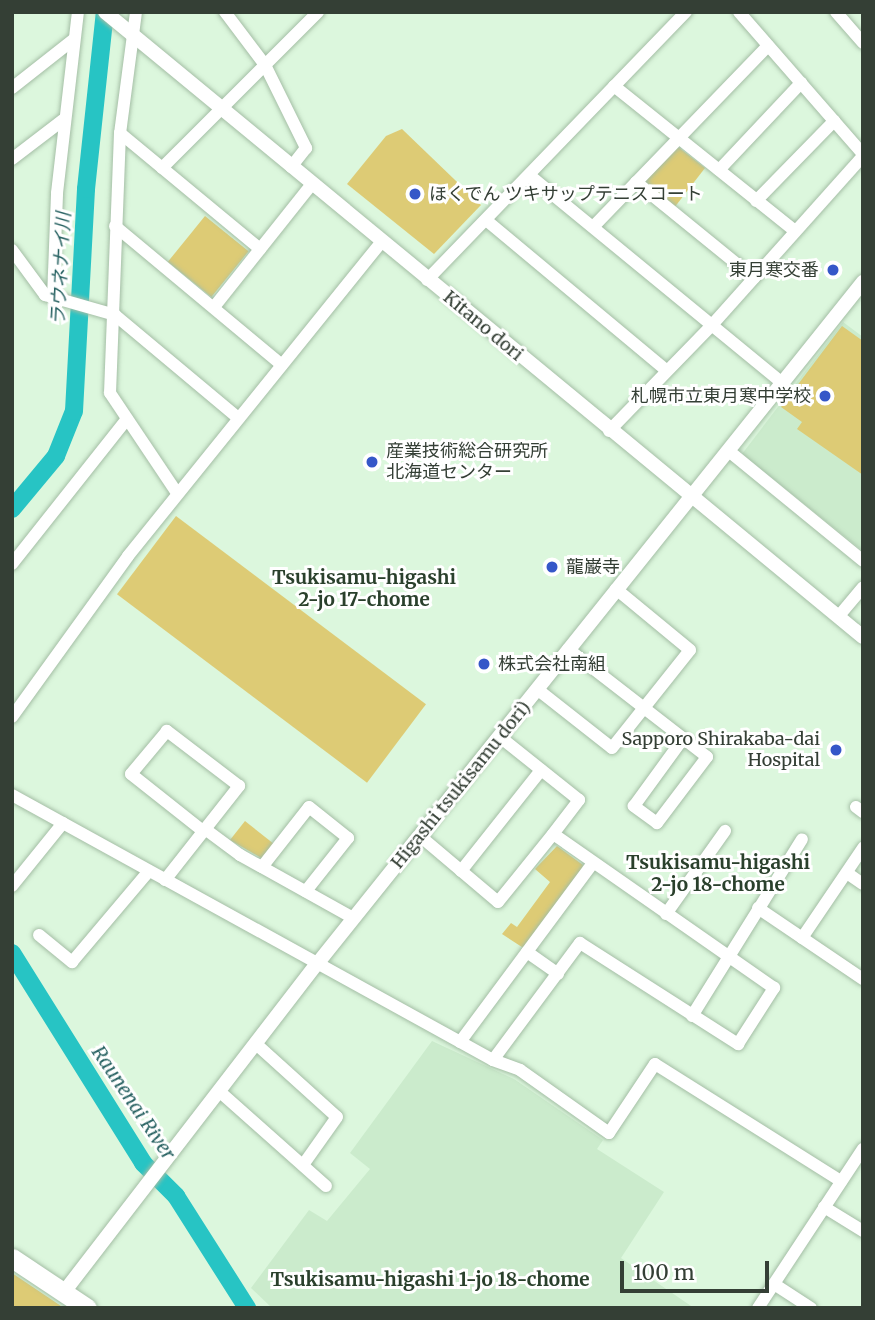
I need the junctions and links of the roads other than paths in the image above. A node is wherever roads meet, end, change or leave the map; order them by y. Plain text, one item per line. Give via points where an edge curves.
1 (78, 12) edge
2 (106, 12) edge
3 (136, 12) edge
4 (225, 12) edge
5 (318, 12) edge
6 (686, 12) edge
7 (739, 12) edge
8 (836, 12) edge
9 (130, 33) junction
10 (73, 40) junction
11 (863, 43) edge
12 (768, 46) junction
13 (265, 65) junction
14 (801, 83) junction
15 (614, 86) junction
16 (12, 88) edge
17 (222, 108) junction
18 (63, 120) junction
19 (834, 121) junction
20 (120, 133) junction
21 (678, 138) junction
22 (863, 155) edge
23 (12, 159) edge
24 (291, 167) junction
25 (162, 168) junction
26 (719, 170) junction
27 (529, 175) junction
28 (636, 182) junction
29 (312, 184) junction
30 (756, 201) junction
31 (486, 220) junction
32 (115, 226) junction
33 (593, 227) junction
34 (795, 232) junction
35 (381, 243) junction
36 (260, 249) junction
37 (12, 250) edge
38 (754, 278) junction
39 (427, 280) junction
40 (863, 282) edge
41 (54, 299) junction
42 (214, 307) junction
43 (111, 312) junction
44 (712, 325) junction
45 (282, 365) junction
46 (666, 370) junction
47 (782, 383) junction
48 (127, 418) junction
49 (238, 418) junction
50 (609, 430) junction
51 (730, 452) junction
52 (177, 493) junction
53 (690, 498) junction
54 (863, 561) edge
55 (12, 564) edge
56 (863, 587) edge
57 (616, 589) junction
58 (838, 617) junction
59 (863, 638) edge
60 (568, 649) junction
61 (537, 689) junction
62 (642, 709) junction
63 (12, 717) edge
64 (500, 737) junction
65 (682, 740) junction
66 (541, 770) junction
67 (12, 795) edge
68 (63, 823) junction
69 (204, 830) junction
70 (725, 831) dead end
71 (553, 835) junction
72 (420, 836) junction
73 (802, 839) dead end
74 (863, 848) edge
75 (593, 863) junction
76 (261, 867) junction
77 (149, 871) junction
78 (461, 871) junction
79 (847, 873) junction
80 (165, 880) junction
81 (863, 884) edge
82 (12, 886) edge
83 (306, 891) junction
84 (758, 908) junction
85 (666, 914) junction
86 (353, 918) junction
87 (39, 935) dead end
88 (802, 938) junction
89 (527, 952) junction
90 (727, 956) junction
91 (317, 964) junction
92 (558, 974) junction
93 (863, 979) edge
94 (692, 1016) junction
95 (460, 1042) junction
96 (255, 1043) junction
97 (493, 1060) junction
98 (219, 1091) junction
99 (862, 1152) edge
100 (303, 1165) junction
101 (841, 1181) junction
102 (327, 1186) dead end
103 (824, 1207) junction
104 (863, 1231) edge
105 (12, 1258) edge
106 (774, 1284) junction
107 (64, 1292) junction
108 (87, 1308) edge
109 (758, 1308) edge
110 (811, 1308) edge

1 - 10 street
2 - 9 street, Kitano dori
3 - 9 street
4 - 13 street
5 - 13 street
6 - 15 street
7 - 12 street
8 - 11 street
9 - 17 street, Kitano dori
9 - 20 street
10 - 16 street
10 - 18 street
12 - 14 street
12 - 21 street
13 - 17 street
13 - 24 street via 306,148
14 - 19 street
14 - 26 street
15 - 21 street
15 - 27 street
17 - 24 street, Kitano dori
17 - 25 street
18 - 23 street
18 - 41 street
19 - 22 street
19 - 30 street
20 - 25 street
20 - 32 street
21 - 26 street
21 - 28 street
22 - 34 street
24 - 29 street, Kitano dori
25 - 36 street
26 - 30 street
27 - 31 street
27 - 33 street
28 - 33 street
28 - 38 street
29 - 35 street, Kitano dori
29 - 36 street
30 - 34 street
31 - 39 street
31 - 46 street
32 - 42 street
32 - 43 street
33 - 44 street
34 - 38 street
35 - 39 street, Kitano dori
35 - 45 street
36 - 42 street
37 - 41 street via 41,292
38 - 44 street
39 - 50 street, Kitano dori
40 - 47 street, Higashi tsukisamu dori)
41 - 43 street
42 - 45 street
43 - 48 street via 110,393
43 - 49 street
44 - 46 street
44 - 47 street
45 - 49 street
46 - 50 street
47 - 51 street, Higashi tsukisamu dori)
48 - 52 street
48 - 55 street
49 - 52 street
50 - 53 street, Kitano dori
51 - 53 street, Higashi tsukisamu dori)
51 - 54 street
52 - 63 street
53 - 57 street, Higashi tsukisamu dori)
53 - 58 street, Kitano dori
56 - 58 street
57 - 60 street, Higashi tsukisamu dori)
57 - 62 street via 690,650
58 - 59 street, Kitano dori
60 - 61 street, Higashi tsukisamu dori)
60 - 62 street
61 - 62 street via 612,748
61 - 64 street, Higashi tsukisamu dori)
62 - 65 street
64 - 66 street
64 - 72 street, Higashi tsukisamu dori)
65 - 65 street via 634,806 657,823 707,757
66 - 71 street via 579,800
66 - 78 street
67 - 68 street
68 - 77 street
68 - 82 street
69 - 69 street via 131,774 167,731 239,786
69 - 76 street
69 - 80 street
70 - 85 street
71 - 75 street
71 - 78 street via 498,902
72 - 78 street
72 - 86 street, Higashi tsukisamu dori)
73 - 84 street
74 - 79 street
75 - 85 street
75 - 89 street
76 - 83 street
76 - 83 street via 309,807 348,838
77 - 80 street
77 - 87 street via 72,962
79 - 81 street
79 - 88 street
80 - 91 street
83 - 86 street
84 - 88 street
84 - 90 street
85 - 90 street
86 - 91 street, Higashi tsukisamu dori)
88 - 93 street
89 - 92 street
89 - 95 street
90 - 94 street
90 - 94 street via 774,988 738,1044
91 - 95 street
91 - 96 street, Higashi tsukisamu dori)
92 - 94 street via 580,943
92 - 97 street
95 - 97 street
96 - 98 street, Higashi tsukisamu dori)
96 - 100 street via 337,1117
97 - 101 street via 520,1070 609,1133 655,1064
98 - 100 street
98 - 107 street, Higashi tsukisamu dori)
99 - 101 street
100 - 102 street
101 - 103 street
103 - 104 street
103 - 106 street
105 - 107 highway
106 - 109 street
106 - 110 street
107 - 108 highway

